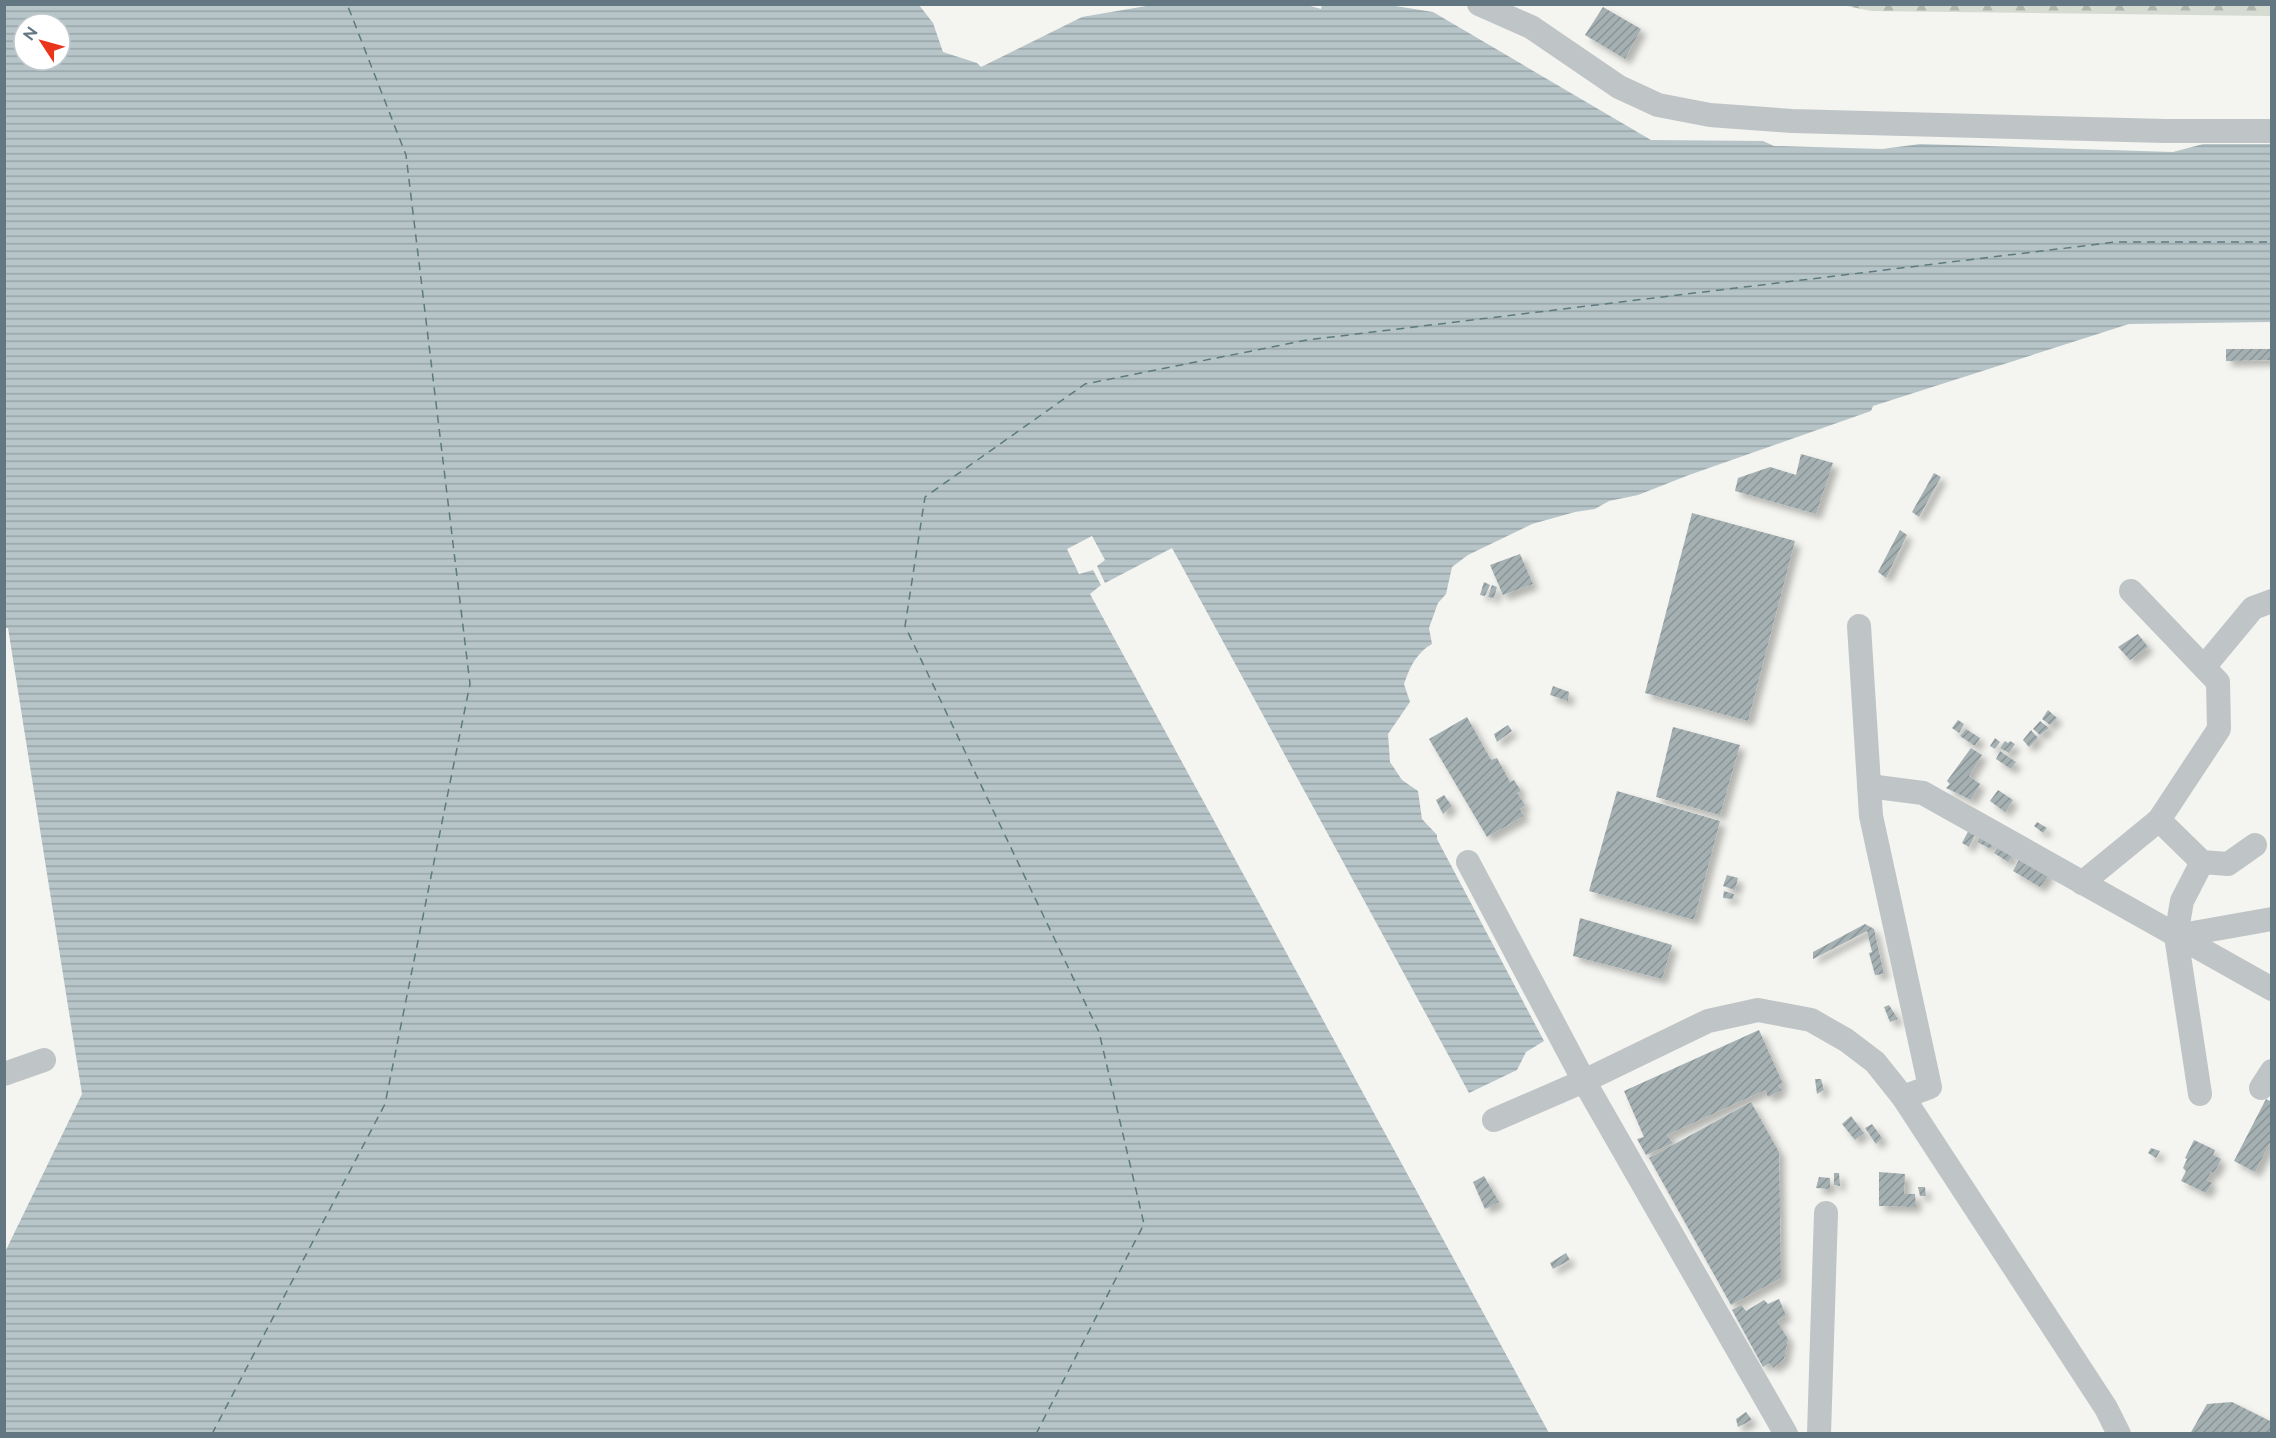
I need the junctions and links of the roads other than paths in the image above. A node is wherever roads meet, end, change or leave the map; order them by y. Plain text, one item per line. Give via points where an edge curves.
1 (1479, 4) edge
2 (2271, 131) edge
3 (2131, 591) dead end
4 (2271, 601) edge
5 (1859, 626) dead end
6 (2204, 667) junction
7 (1869, 786) junction
8 (2159, 820) junction
9 (2255, 845) dead end
10 (1468, 862) dead end
11 (2202, 862) junction
12 (2082, 883) junction
13 (2271, 919) edge
14 (2176, 936) junction
15 (2271, 989) edge
16 (44, 1060) dead end
17 (4, 1074) edge
18 (1584, 1082) junction
19 (2200, 1094) dead end
20 (1903, 1097) junction
21 (1494, 1120) dead end
22 (1826, 1213) dead end
23 (1786, 1434) edge
24 (1820, 1434) edge
25 (2119, 1434) edge

1 - 2 street via 1531,27 1619,87 1658,105 1710,116 2165,132
3 - 6 street
4 - 6 street via 2253,608
5 - 7 street
6 - 8 street via 2218,682 2219,729
7 - 12 street via 1923,793
7 - 20 street via 1871,816 1930,1087
8 - 11 street
8 - 12 street
9 - 11 street via 2228,864
10 - 18 street
11 - 14 street via 2182,902
12 - 14 street
13 - 14 street
14 - 15 street
14 - 19 street
16 - 17 street
18 - 20 street via 1708,1021 1758,1010 1811,1020 1846,1040 1875,1062
18 - 21 street
18 - 23 street
20 - 25 street via 2106,1407
22 - 24 street

